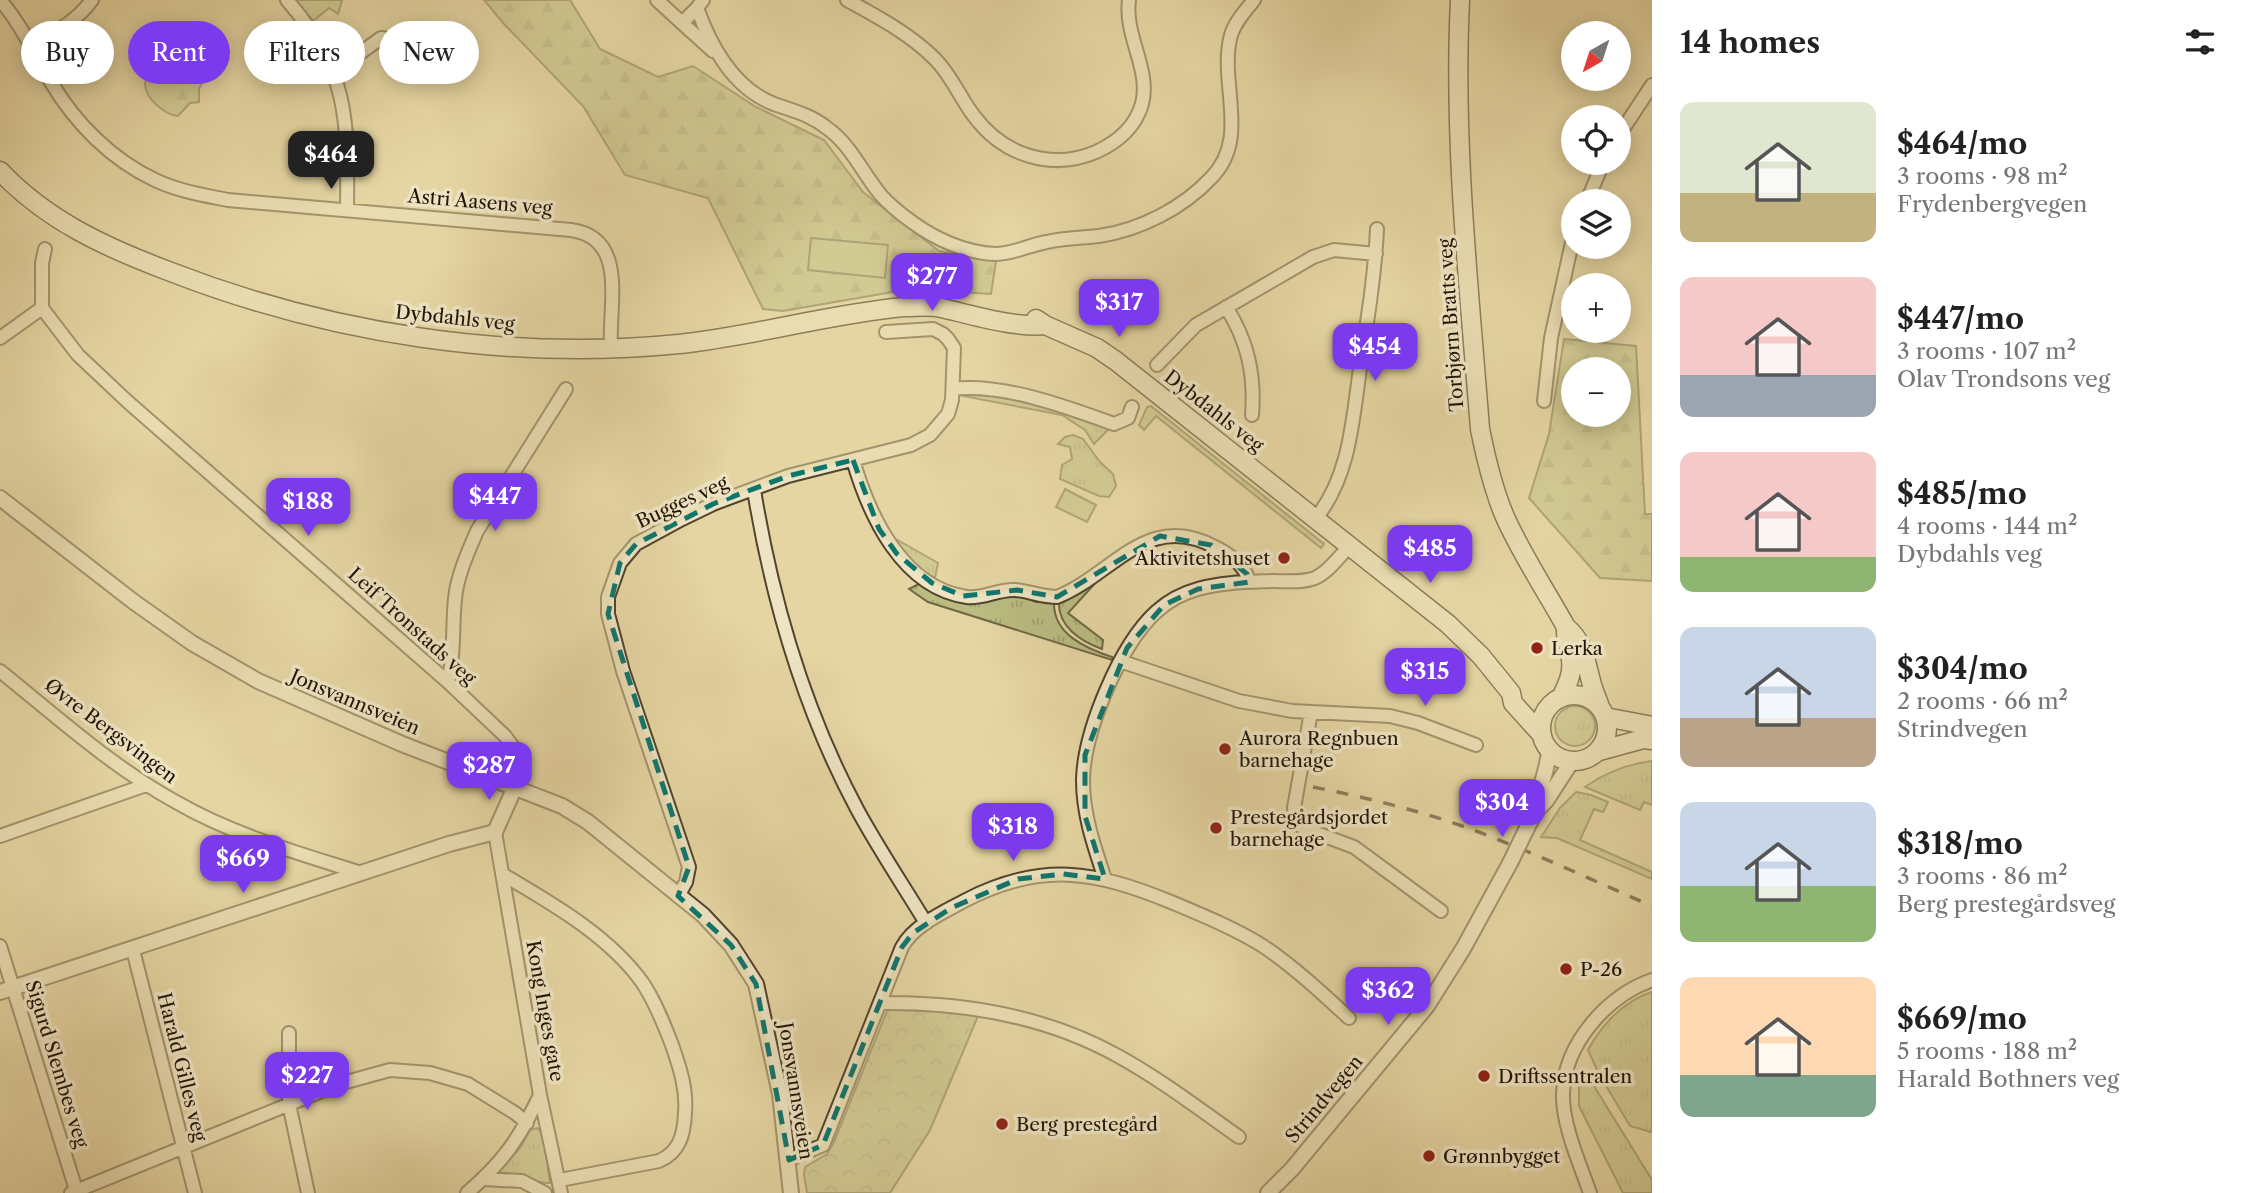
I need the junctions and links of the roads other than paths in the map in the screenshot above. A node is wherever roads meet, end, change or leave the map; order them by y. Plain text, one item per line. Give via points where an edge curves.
1 (0, 0) edge
2 (92, 0) edge
3 (287, 0) edge
4 (657, 0) edge
5 (847, 0) edge
6 (1129, 0) edge
7 (1254, 0) edge
8 (1460, 0) edge
9 (700, 4) edge
10 (72, 21) edge
11 (303, 21) edge
12 (682, 23) junction
13 (21, 30) edge
14 (716, 53) junction
15 (52, 84) edge
16 (337, 84) edge
17 (1652, 85) edge
18 (1631, 117) edge
19 (0, 171) edge
20 (346, 209) junction
21 (1377, 229) dead end
22 (45, 249) dead end
23 (1376, 254) junction
24 (1569, 259) edge
25 (1226, 307) junction
26 (42, 308) junction
27 (886, 332) dead end
28 (0, 338) edge
29 (611, 348) junction
30 (1157, 365) dead end
31 (566, 389) dead end
32 (953, 389) junction
33 (1544, 401) dead end
34 (1132, 407) dead end
35 (1252, 415) dead end
36 (853, 460) junction
37 (754, 490) junction
38 (0, 498) edge
39 (1316, 518) junction
40 (1350, 546) junction
41 (1249, 582) junction
42 (1566, 626) junction
43 (1120, 661) junction
44 (0, 671) edge
45 (448, 682) junction
46 (1511, 694) junction
47 (1561, 698) junction
48 (1546, 711) junction
49 (1311, 712) junction
50 (1603, 712) junction
51 (1652, 726) edge
52 (1652, 740) edge
53 (1545, 742) junction
54 (1476, 746) dead end
55 (1599, 751) junction
56 (1572, 761) junction
57 (146, 785) junction
58 (511, 785) junction
59 (1535, 813) junction
60 (495, 832) junction
61 (0, 836) edge
62 (360, 873) junction
63 (502, 874) junction
64 (1105, 879) junction
65 (678, 896) junction
66 (1441, 911) dead end
67 (926, 923) junction
68 (0, 946) edge
69 (133, 950) junction
70 (1652, 980) edge
71 (7, 990) edge
72 (880, 1003) junction
73 (1349, 1018) dead end
74 (289, 1033) dead end
75 (540, 1095) junction
76 (289, 1104) junction
77 (527, 1124) junction
78 (1238, 1136) dead end
79 (183, 1147) junction
80 (789, 1160) junction
81 (483, 1179) junction
82 (561, 1186) edge
83 (75, 1192) edge
84 (195, 1193) edge
85 (308, 1193) edge
86 (467, 1193) edge
87 (545, 1193) edge
88 (791, 1193) edge
89 (1268, 1193) edge
90 (1590, 1193) edge

1 - 13 street, Astri Aasens veg
2 - 10 street
3 - 11 street
4 - 12 street
5 - 6 street via 911,38 935,60 990,135 1022,154 1057,161 1084,156 1116,141 1129,130 1140,110 1144,85 1128,24
7 - 14 street via 1230,38 1231,137 1226,158 1211,178 1172,208 1128,229 1006,253 958,247 923,230 881,195 831,130 751,91
8 - 42 main road, Torbjørn Bratts veg via 1461,170 1484,453 1504,515
9 - 12 street
9 - 14 street
12 - 14 street
15 - 20 street, Astri Aasens veg via 72,114 100,143 154,180 228,200
16 - 20 street via 346,129
17 - 18 street
19 - 29 main road, Dybdahls veg via 30,200 76,231 151,265 272,306 437,340
20 - 29 street, Astri Aasens veg via 583,232 603,247 612,266
21 - 23 street
22 - 26 street
23 - 25 street, Dybdahls veg via 1346,249 1325,252
23 - 39 street via 1348,447 1335,487
24 - 33 street
25 - 30 street, Dybdahls veg via 1196,325
25 - 35 street, Dybdahls veg via 1249,356
26 - 28 street
26 - 45 street, Leif Tronstads veg via 78,355 128,402
27 - 32 street, Bugges veg via 933,329 943,334 954,348
29 - 39 main road, Dybdahls veg via 737,336 884,309 941,307 1031,327 1045,325 1116,361
31 - 45 street via 477,531 455,597 453,665
32 - 34 street via 1035,398 1114,424 1128,418
32 - 36 street, Bugges veg via 948,414 930,435 911,445
36 - 37 street, Bugges veg via 788,476
36 - 41 street via 879,529 897,554 932,583 955,594 972,597 1017,590 1057,597 1134,548 1171,536 1195,538 1223,551 1242,567
37 - 65 street, Bugges veg via 713,504 636,544 620,563 608,597 623,671 689,866
37 - 67 street via 791,652 811,706 858,810
38 - 58 street, Jonsvannsveien via 134,603 258,681 402,744
39 - 40 main road, Dybdahls veg
40 - 41 street via 1315,578
40 - 46 main road, Dybdahls veg via 1465,639
41 - 43 street via 1198,589 1164,605
42 - 47 main road, Torbjørn Bratts veg via 1572,670
42 - 50 main road, Torbjørn Bratts veg via 1585,654
43 - 49 street via 1239,701
43 - 64 street via 1089,742 1083,780 1085,816
44 - 57 street, Øvre Bergsvingen
45 - 58 street, Leif Tronstads veg via 514,748
46 - 48 main road, Dybdahls veg
46 - 53 main road, Dybdahls veg via 1513,703
47 - 48 main road
47 - 50 main road via 1581,695
48 - 53 main road via 1541,727
49 - 54 street via 1390,716
49 - 66 street via 1294,808 1297,821 1303,828 1342,841 1367,856
50 - 51 main road
50 - 55 main road via 1607,734
52 - 55 main road
53 - 56 main road via 1562,759
53 - 59 street, Strindvegen via 1548,761
55 - 56 main road
56 - 59 street, Strindvegen
57 - 61 street
57 - 62 street, Øvre Bergsvingen via 220,824
58 - 60 street
58 - 65 street, Jonsvannsveien via 588,822
59 - 89 street, Strindvegen, bridge via 1427,1006
60 - 62 street
60 - 63 street, Kong Inges gate
62 - 69 street
63 - 75 street, Kong Inges gate
63 - 82 street via 625,961 656,1008 687,1094 681,1140 671,1156
64 - 67 street via 1063,874 1018,879 974,896
64 - 73 street via 1220,922 1263,946
65 - 80 street, Jonsvannsveien via 731,944 756,984
67 - 72 street via 904,943
68 - 71 street, Sigurd Slembes veg
69 - 71 street
69 - 79 street, Harald Gilles veg
70 - 90 street via 1623,993 1590,1025 1573,1054 1563,1095 1569,1130
71 - 83 street, Sigurd Slembes veg
72 - 78 street via 960,1007 1045,1025 1116,1055
72 - 80 street via 823,1144
74 - 76 street
75 - 77 street, Kong Inges gate
75 - 82 street
76 - 77 street via 390,1070 430,1073 468,1084
76 - 79 street
76 - 85 street
77 - 81 street, Kong Inges gate
79 - 83 street
79 - 84 street, Harald Gilles veg
80 - 88 street, Jonsvannsveien
81 - 86 street, Kong Inges gate
81 - 87 street via 522,1181

